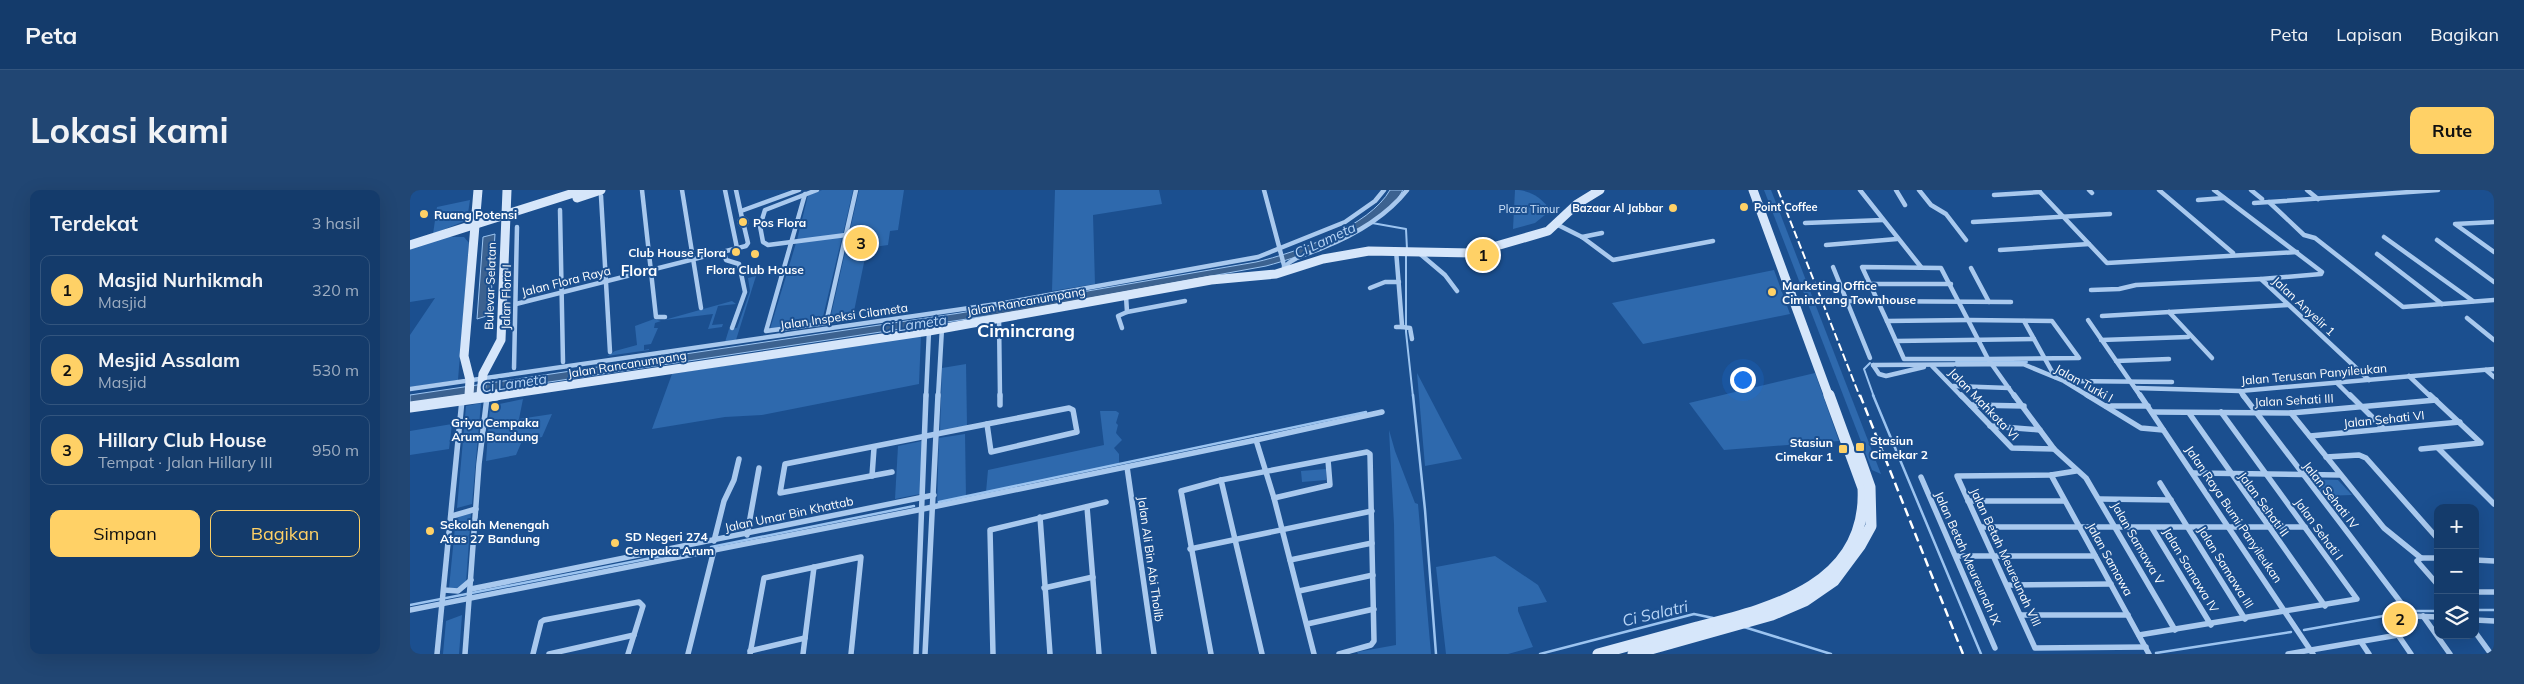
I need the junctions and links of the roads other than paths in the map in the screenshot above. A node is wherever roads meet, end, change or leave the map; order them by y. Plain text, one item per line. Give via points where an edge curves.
1 (478, 190) edge
2 (507, 190) edge
3 (583, 190) edge
4 (642, 190) edge
5 (682, 190) edge
6 (724, 190) edge
7 (736, 190) edge
8 (799, 190) edge
9 (817, 190) edge
10 (856, 190) edge
11 (1264, 190) edge
12 (1384, 190) edge
13 (1407, 190) edge
14 (1600, 190) edge
15 (1753, 190) edge
16 (1760, 190) edge
17 (1860, 190) edge
18 (1896, 190) edge
19 (1919, 190) edge
20 (2159, 190) edge
21 (2214, 190) edge
22 (2251, 190) edge
23 (2307, 190) edge
24 (2438, 190) edge
25 (2039, 191) edge
26 (2404, 191) edge
27 (601, 193) edge
28 (806, 194) junction
29 (1994, 195) dead end
30 (2224, 198) junction
31 (2262, 199) dead end
32 (2318, 199) junction
33 (2198, 200) dead end
34 (2269, 202) junction
35 (2254, 203) dead end
36 (1905, 205) dead end
37 (560, 210) dead end
38 (741, 211) junction
39 (2110, 214) dead end
40 (2063, 217) junction
41 (506, 218) junction
42 (1883, 220) junction
43 (1973, 222) dead end
44 (2494, 222) edge
45 (1556, 224) junction
46 (1805, 224) dead end
47 (517, 227) dead end
48 (474, 228) junction
49 (1602, 233) dead end
50 (846, 235) junction
51 (1582, 237) junction
52 (2384, 237) dead end
53 (1898, 239) junction
54 (1966, 240) dead end
55 (2437, 240) dead end
56 (1713, 241) dead end
57 (794, 242) junction
58 (2089, 244) junction
59 (410, 245) edge
60 (1826, 245) dead end
61 (737, 248) junction
62 (1279, 250) junction
63 (1402, 250) junction
64 (2000, 250) dead end
65 (724, 252) junction
66 (1419, 252) junction
67 (2297, 252) junction
68 (2494, 252) edge
69 (2233, 254) dead end
70 (2377, 254) dead end
71 (694, 258) junction
72 (1833, 266) dead end
73 (1285, 267) junction
74 (1921, 267) junction
75 (1971, 268) dead end
76 (650, 270) junction
77 (2261, 279) junction
78 (606, 281) junction
79 (1399, 282) junction
80 (2494, 282) edge
81 (1869, 284) junction
82 (1950, 284) junction
83 (1370, 288) dead end
84 (2091, 290) dead end
85 (1457, 291) dead end
86 (561, 292) junction
87 (1126, 296) junction
88 (2494, 300) edge
89 (1185, 301) dead end
90 (1847, 301) junction
91 (1877, 301) junction
92 (2473, 301) junction
93 (1959, 302) junction
94 (1988, 302) junction
95 (2011, 302) dead end
96 (516, 304) junction
97 (2442, 304) junction
98 (2288, 305) junction
99 (701, 308) dead end
100 (1127, 312) junction
101 (2168, 312) junction
102 (2102, 316) dead end
103 (665, 317) dead end
104 (999, 318) junction
105 (2467, 318) dead end
106 (1969, 320) junction
107 (2088, 320) dead end
108 (1886, 321) junction
109 (2024, 321) junction
110 (732, 328) dead end
111 (942, 328) junction
112 (1122, 328) dead end
113 (929, 331) junction
114 (2188, 337) dead end
115 (1412, 339) dead end
116 (2034, 339) junction
117 (1980, 340) junction
118 (2101, 340) junction
119 (2494, 340) edge
120 (1896, 341) junction
121 (941, 345) junction
122 (928, 347) junction
123 (610, 352) dead end
124 (1870, 358) dead end
125 (2212, 358) dead end
126 (2047, 359) junction
127 (2169, 359) dead end
128 (1991, 361) junction
129 (2116, 361) junction
130 (563, 362) dead end
131 (1932, 366) junction
132 (514, 368) dead end
133 (2494, 369) edge
134 (2486, 370) junction
135 (2409, 376) junction
136 (2494, 377) edge
137 (2056, 378) junction
138 (482, 379) junction
139 (2368, 380) junction
140 (470, 381) junction
141 (2064, 381) junction
142 (2172, 382) dead end
143 (2132, 383) junction
144 (2337, 383) junction
145 (1828, 385) junction
146 (1954, 386) junction
147 (2009, 388) junction
148 (2135, 388) junction
149 (410, 389) edge
150 (2240, 392) junction
151 (484, 395) junction
152 (466, 398) junction
153 (2436, 400) junction
154 (1971, 404) junction
155 (1000, 405) dead end
156 (2361, 405) junction
157 (2024, 406) junction
158 (2105, 406) junction
159 (2148, 406) junction
160 (410, 407) edge
161 (1382, 412) dead end
162 (2152, 412) junction
163 (2221, 412) junction
164 (2189, 413) junction
165 (2255, 413) junction
166 (2291, 413) junction
167 (2460, 422) junction
168 (987, 424) junction
169 (1990, 426) junction
170 (2383, 428) junction
171 (2040, 430) junction
172 (2162, 430) junction
173 (936, 435) junction
174 (2310, 436) junction
175 (924, 437) junction
176 (1256, 440) junction
177 (874, 448) junction
178 (2438, 448) junction
179 (2421, 449) dead end
180 (2054, 450) junction
181 (2326, 457) junction
182 (739, 459) dead end
183 (1328, 460) junction
184 (1126, 467) junction
185 (759, 468) dead end
186 (1265, 471) junction
187 (2076, 471) junction
188 (892, 472) dead end
189 (2194, 473) junction
190 (2230, 474) junction
191 (2266, 474) junction
192 (2051, 475) junction
193 (2303, 475) junction
194 (2340, 475) junction
195 (872, 476) junction
196 (1921, 477) dead end
197 (1221, 480) junction
198 (2160, 483) dead end
199 (934, 495) junction
200 (922, 498) junction
201 (1274, 498) junction
202 (2100, 499) junction
203 (2170, 499) junction
204 (1968, 500) junction
205 (2064, 501) junction
206 (1106, 502) dead end
207 (2494, 504) edge
208 (934, 507) junction
209 (1086, 507) junction
210 (476, 509) junction
211 (923, 509) junction
212 (1372, 510) junction
213 (452, 516) junction
214 (1040, 517) junction
215 (2187, 526) junction
216 (2229, 526) junction
217 (1981, 527) junction
218 (2080, 527) junction
219 (2268, 527) junction
220 (2305, 527) junction
221 (2117, 528) junction
222 (2152, 528) junction
223 (1282, 530) junction
224 (747, 534) junction
225 (2434, 536) edge
226 (1236, 538) junction
227 (712, 541) junction
228 (1372, 543) junction
229 (1190, 549) junction
230 (710, 550) junction
231 (1956, 556) junction
232 (1995, 556) junction
233 (2095, 556) junction
234 (2421, 558) junction
235 (2434, 558) edge
236 (1290, 560) junction
237 (2479, 560) edge
238 (2494, 561) edge
239 (814, 567) junction
240 (1373, 575) junction
241 (1093, 578) junction
242 (471, 580) junction
243 (2434, 581) edge
244 (2112, 584) junction
245 (2008, 585) junction
246 (1044, 588) junction
247 (1299, 591) junction
248 (2479, 592) edge
249 (2494, 592) edge
250 (470, 593) junction
251 (443, 597) junction
252 (2325, 606) junction
253 (1374, 609) junction
254 (410, 610) edge
255 (2286, 610) junction
256 (2021, 615) junction
257 (2128, 616) junction
258 (2411, 616) junction
259 (2423, 616) junction
260 (2434, 617) edge
261 (2245, 619) junction
262 (2479, 620) edge
263 (2494, 621) edge
264 (1307, 624) junction
265 (1723, 624) junction
266 (2211, 625) junction
267 (2175, 630) junction
268 (2398, 634) junction
269 (634, 635) junction
270 (2139, 635) junction
271 (805, 638) junction
272 (2479, 638) edge
273 (2362, 642) junction
274 (1995, 648) dead end
275 (2148, 651) edge
276 (750, 652) edge
277 (2312, 652) edge
278 (437, 654) edge
279 (465, 654) edge
280 (533, 654) edge
281 (549, 654) edge
282 (628, 654) edge
283 (688, 654) edge
284 (803, 654) edge
285 (852, 654) edge
286 (916, 654) edge
287 (926, 654) edge
288 (993, 654) edge
289 (1050, 654) edge
290 (1099, 654) edge
291 (1154, 654) edge
292 (1210, 654) edge
293 (1262, 654) edge
294 (1314, 654) edge
295 (1340, 654) edge
296 (1598, 654) edge
297 (1633, 654) edge
298 (2288, 654) edge
299 (2369, 654) edge
300 (2411, 654) edge
301 (2450, 654) edge
302 (2491, 654) edge

1 - 48 main road, Bulevar Selatan
2 - 41 main road, Bulevar Selatan
3 - 41 main road
4 - 76 street
5 - 71 street
6 - 61 street
7 - 38 street
8 - 38 street
9 - 28 street
10 - 50 street
11 - 62 street
12 - 62 street, Jalan Inspeksi Cilameta via 1369,206 1348,219
13 - 73 street via 1390,209 1370,223 1292,260
14 - 45 main road, Jalan Rancanumpang via 1577,204
15 - 145 main road
16 - 145 main road
17 - 42 street
18 - 36 street
19 - 54 street via 1931,205 1946,214
20 - 69 street
21 - 30 street, Jalan Anyelir 1
22 - 31 street
23 - 32 street
24 - 26 street
25 - 29 street
25 - 40 street
26 - 32 street
27 - 41 main road
27 - 78 street
28 - 57 street
28 - 57 street via 766,210 760,226 763,242 768,245
30 - 33 street
30 - 67 street, Jalan Anyelir 1
32 - 34 street
34 - 35 street
34 - 97 street via 2304,235 2315,238 2400,305
37 - 86 street
38 - 61 street via 748,244
39 - 40 street
40 - 43 street
40 - 58 street
41 - 48 main road
41 - 138 main road, Bulevar Selatan via 501,340
42 - 46 street
42 - 53 street
44 - 68 street via 2455,224
45 - 51 street
45 - 66 main road, Jalan Rancanumpang via 1540,234 1472,253
47 - 96 street, Jalan Flora I
48 - 59 main road
48 - 140 main road, Bulevar Selatan via 464,356
49 - 51 street
50 - 57 street
50 - 57 street via 826,322 766,331
51 - 56 street via 1613,260
52 - 92 street
53 - 60 street
53 - 74 street
55 - 80 street
58 - 64 street
58 - 67 street via 2107,263
61 - 65 street, Jalan Flora Raya
62 - 73 street
62 - 138 street, Jalan Inspeksi Cilameta via 1249,259 1004,302
63 - 66 main road, Jalan Rancanumpang
63 - 73 main road, Jalan Rancanumpang via 1369,251
63 - 79 street
65 - 71 street, Jalan Flora Raya
65 - 110 street via 726,260 739,264 745,292
66 - 85 street
67 - 77 street, Jalan Anyelir 1 via 2322,273
70 - 97 street
71 - 76 street, Jalan Flora Raya
71 - 99 street
72 - 90 street
73 - 87 main road, Jalan Rancanumpang
74 - 81 street via 1862,267
74 - 82 street via 1942,268
75 - 94 street
76 - 78 street, Jalan Flora Raya
76 - 103 street via 656,318
77 - 84 street
77 - 98 street, Jalan Anyelir 1
78 - 86 street, Jalan Flora Raya
78 - 123 street
79 - 83 street via 1384,282
79 - 115 street via 1400,327 1409,328
81 - 82 street
81 - 91 street
82 - 93 street
86 - 96 street, Jalan Flora Raya
86 - 130 street
87 - 100 street
87 - 104 main road, Jalan Rancanumpang
88 - 92 street
89 - 100 street
90 - 91 street
90 - 124 street
91 - 93 street
91 - 108 street
92 - 97 street
93 - 94 street
93 - 106 street
94 - 95 street
96 - 132 street, Jalan Flora I
98 - 101 street
98 - 139 street, Jalan Anyelir 1
100 - 112 street via 1119,314
101 - 102 street
101 - 125 street
104 - 111 main road, Jalan Rancanumpang
104 - 155 street
105 - 119 street
106 - 108 street
106 - 109 street
106 - 117 street
107 - 118 street, Jalan Raya Bumi Panyileukan
108 - 120 street
109 - 116 street
109 - 126 street via 2055,322 2079,356 2077,359
111 - 113 main road, Jalan Rancanumpang
111 - 121 street
113 - 122 street
113 - 151 main road, Jalan Rancanumpang
114 - 118 street
116 - 117 street
116 - 126 street
117 - 120 street
117 - 128 street
118 - 129 street, Jalan Raya Bumi Panyileukan
120 - 128 street via 1904,359
121 - 122 street
121 - 173 street
122 - 175 street
126 - 128 street
126 - 137 street
127 - 129 street
128 - 131 street
128 - 137 street, Jalan Turki I via 2023,364
128 - 147 street
129 - 143 street, Jalan Raya Bumi Panyileukan
131 - 131 street via 1886,376 1879,374 1873,365
131 - 146 street, Jalan Mahkota VI
133 - 134 street, Jalan Terusan Panyileukan
134 - 135 street, Jalan Terusan Panyileukan
134 - 136 street
135 - 139 street, Jalan Terusan Panyileukan
135 - 153 street
137 - 141 street, Jalan Turki I
138 - 140 street, Jalan Inspeksi Cilameta
138 - 151 main road
139 - 144 street, Jalan Terusan Panyileukan
140 - 149 street, Jalan Inspeksi Cilameta
140 - 152 main road, Bulevar Selatan
141 - 143 street
141 - 158 street, Jalan Turki I
142 - 143 street
143 - 148 street, Jalan Raya Bumi Panyileukan
144 - 150 street, Jalan Terusan Panyileukan
144 - 156 street
145 - 265 main road via 1863,488 1863,524 1828,576 1816,586 1767,609
145 - 265 main road via 1870,487 1871,526 1834,581 1805,601 1772,616 1746,623
146 - 147 street
146 - 154 street, Jalan Mahkota VI
147 - 157 street
148 - 150 street, Jalan Terusan Panyileukan
148 - 159 street, Jalan Raya Bumi Panyileukan
150 - 165 street, Jalan Sehati IV
151 - 152 main road, Jalan Rancanumpang
151 - 210 street
152 - 160 main road, Jalan Rancanumpang
152 - 213 street
153 - 156 street, Jalan Sehati III
153 - 167 street
154 - 157 street
154 - 169 street, Jalan Mahkota VI
156 - 166 street, Jalan Sehati III
156 - 170 street
157 - 171 street
158 - 159 street
158 - 172 street, Jalan Turki I via 2141,428
159 - 162 street, Jalan Raya Bumi Panyileukan
161 - 176 street, Jalan Umar Bin Khattab
162 - 164 street, Jalan Sehati III
162 - 172 street, Jalan Raya Bumi Panyileukan
163 - 164 street, Jalan Sehati III
163 - 165 street, Jalan Sehati III
163 - 191 street, Jalan Sehati I
164 - 190 street, Jalan Sehati II
165 - 166 street, Jalan Sehati III
165 - 193 street, Jalan Sehati IV
166 - 174 street
167 - 170 street, Jalan Sehati VI
167 - 178 street via 2481,443
168 - 168 street via 1069,408 1074,410 1077,432 991,452
168 - 173 street
169 - 171 street
169 - 180 street, Jalan Mahkota VI via 2012,448
170 - 174 street, Jalan Sehati VI
171 - 180 street
172 - 189 street, Jalan Raya Bumi Panyileukan
173 - 175 street
173 - 199 street
174 - 181 street
175 - 177 street
175 - 200 street
176 - 184 street, Jalan Umar Bin Khattab
176 - 186 street
177 - 195 street
177 - 195 street via 785,464 780,493
178 - 179 street
178 - 207 street
180 - 187 street
181 - 194 street
181 - 225 street via 2359,455 2366,458
182 - 227 street
183 - 186 street
183 - 201 street via 1330,485
183 - 212 street via 1365,452 1370,454
184 - 208 street, Jalan Umar Bin Khattab
184 - 291 street, Jalan Ali Bin Abi Tholib
185 - 224 street
186 - 197 street
186 - 201 street
187 - 192 street
187 - 202 street, Jalan Samawa V via 2086,478
188 - 195 street
189 - 190 street
189 - 216 street, Jalan Raya Bumi Panyileukan
190 - 191 street
190 - 219 street, Jalan Sehati II
191 - 193 street
191 - 220 street, Jalan Sehati I
192 - 204 street, Jalan Betah Meureunah VIII via 1957,476
192 - 205 street, Jalan Samawa
193 - 194 street
193 - 258 street, Jalan Sehati IV
194 - 234 street via 2384,528
196 - 231 street, Jalan Betah Meureunah IX
197 - 226 street
197 - 229 street via 1181,491
198 - 203 street
199 - 200 street, Jalan Umar Bin Khattab
199 - 208 street
200 - 211 street
200 - 224 street, Jalan Umar Bin Khattab
201 - 223 street
202 - 203 street
202 - 221 street, Jalan Samawa V
203 - 215 street, Jalan Samawa III
204 - 205 street
204 - 217 street, Jalan Betah Meureunah VIII
205 - 218 street, Jalan Samawa
206 - 209 street
208 - 211 street, Jalan Umar Bin Khattab
208 - 287 street
209 - 214 street
209 - 241 street
210 - 213 street
210 - 242 street
211 - 230 street, Jalan Umar Bin Khattab
211 - 286 street
212 - 223 street
212 - 228 street
213 - 251 street
214 - 246 street
214 - 288 street via 993,528 989,532
215 - 216 street
215 - 222 street
215 - 261 street, Jalan Samawa III
216 - 219 street
216 - 255 street, Jalan Raya Bumi Panyileukan
217 - 218 street
217 - 232 street, Jalan Betah Meureunah VIII
218 - 221 street
218 - 233 street, Jalan Samawa
219 - 220 street
219 - 252 street, Jalan Sehati II
220 - 252 street, Jalan Sehati I via 2357,599
221 - 222 street
221 - 267 street, Jalan Samawa V
222 - 266 street, Jalan Samawa IV
223 - 226 street
223 - 236 street
224 - 227 street, Jalan Umar Bin Khattab
226 - 229 street
226 - 293 street
227 - 230 street
227 - 250 street, Jalan Umar Bin Khattab
228 - 236 street
228 - 240 street
229 - 292 street
230 - 250 street, Jalan Umar Bin Khattab
230 - 283 street
231 - 232 street
231 - 274 street, Jalan Betah Meureunah IX
232 - 233 street
232 - 245 street, Jalan Betah Meureunah VIII
233 - 244 street, Jalan Samawa
234 - 235 street
234 - 243 street via 2417,562
236 - 247 street
237 - 238 street
239 - 271 street
239 - 276 street via 763,580
239 - 285 street via 862,558
240 - 247 street
240 - 253 street
241 - 246 street
241 - 290 street
242 - 250 street
242 - 251 street via 458,591
244 - 245 street
244 - 257 street, Jalan Samawa
245 - 256 street, Jalan Betah Meureunah VIII
246 - 289 street
247 - 264 street
248 - 249 street
250 - 251 street
250 - 279 street
251 - 254 street
251 - 278 street
252 - 255 street, Jalan Sehati I
253 - 264 street
253 - 295 street via 1373,643
255 - 261 street, Jalan Sehati I
255 - 277 street, Jalan Raya Bumi Panyileukan
256 - 257 street
256 - 275 street, Jalan Betah Meureunah VIII via 2035,648
257 - 270 street, Jalan Samawa
258 - 259 street
258 - 268 street via 2410,626
259 - 260 street
259 - 301 street
261 - 266 street, Jalan Sehati I
262 - 263 street
264 - 294 street
265 - 296 main road
265 - 297 main road
266 - 267 street, Jalan Sehati I
267 - 270 street, Jalan Sehati I
268 - 273 street
268 - 300 street
269 - 280 street via 643,606 639,602 542,621
269 - 281 street
269 - 282 street
270 - 275 street, Jalan Samawa
271 - 276 street
271 - 284 street
272 - 302 street
273 - 277 street
273 - 299 street
277 - 298 street

